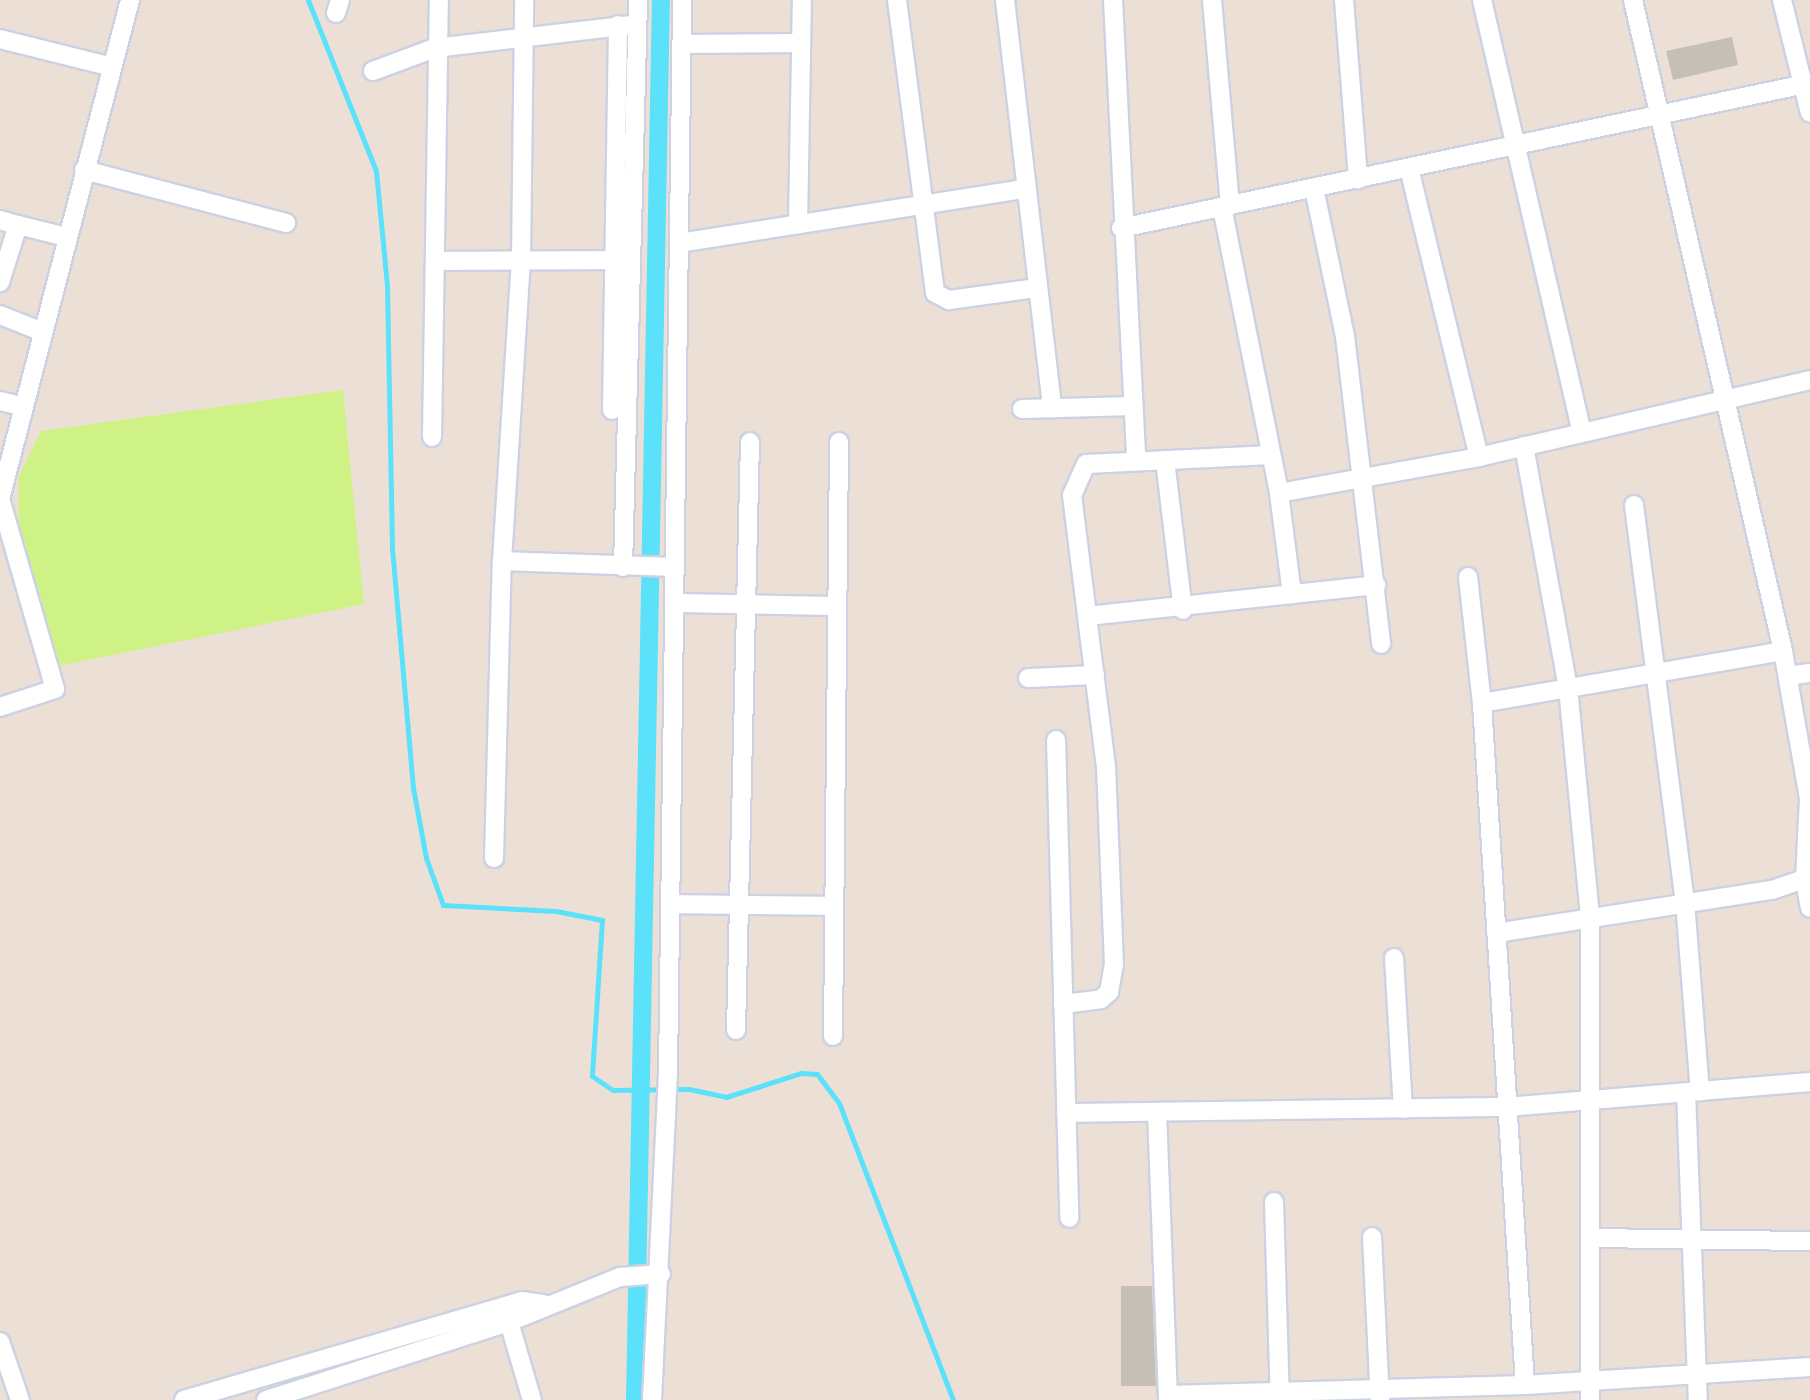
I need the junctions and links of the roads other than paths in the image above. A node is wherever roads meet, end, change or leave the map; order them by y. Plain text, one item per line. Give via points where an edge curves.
1 (130, 0) edge
2 (439, 0) edge
3 (524, 0) edge
4 (638, 0) edge
5 (682, 0) edge
6 (802, 0) edge
7 (897, 0) edge
8 (1005, 0) edge
9 (1113, 0) edge
10 (1212, 0) edge
11 (1344, 0) edge
12 (1482, 0) edge
13 (1633, 0) edge
14 (1782, 0) edge
15 (638, 24) junction
16 (618, 25) junction
17 (520, 37) junction
18 (0, 39) edge
19 (801, 43) junction
20 (681, 44) junction
21 (435, 48) junction
22 (112, 67) junction
23 (373, 71) dead end
24 (1807, 84) edge
25 (1810, 113) edge
26 (1659, 117) junction
27 (1514, 147) junction
28 (1409, 168) junction
29 (84, 170) junction
30 (1358, 179) junction
31 (1314, 188) junction
32 (1025, 189) junction
33 (923, 205) junction
34 (1226, 206) junction
35 (0, 220) edge
36 (286, 224) dead end
37 (798, 224) junction
38 (18, 225) junction
39 (1121, 228) junction
40 (66, 237) junction
41 (679, 243) junction
42 (521, 260) junction
43 (615, 260) junction
44 (435, 261) junction
45 (0, 282) edge
46 (1037, 288) junction
47 (0, 315) edge
48 (40, 331) junction
49 (1810, 380) edge
50 (1726, 398) junction
51 (0, 401) edge
52 (1133, 405) junction
53 (22, 406) junction
54 (1052, 408) junction
55 (1022, 409) dead end
56 (612, 410) dead end
57 (1582, 432) junction
58 (432, 437) dead end
59 (750, 442) dead end
60 (839, 442) dead end
61 (1524, 446) junction
62 (1271, 455) junction
63 (1479, 457) junction
64 (1136, 458) junction
65 (1165, 460) junction
66 (1363, 482) junction
67 (1279, 493) junction
68 (1634, 505) dead end
69 (502, 561) junction
70 (628, 567) junction
71 (667, 567) junction
72 (1468, 578) dead end
73 (1376, 585) junction
74 (1292, 594) junction
75 (674, 603) junction
76 (746, 604) junction
77 (837, 606) junction
78 (1183, 610) junction
79 (1087, 616) junction
80 (1381, 644) dead end
81 (1783, 651) junction
82 (1657, 673) junction
83 (1810, 673) edge
84 (1095, 675) junction
85 (1788, 676) junction
86 (1028, 678) dead end
87 (1568, 688) junction
88 (1482, 703) junction
89 (0, 707) edge
90 (1056, 740) dead end
91 (494, 858) dead end
92 (1807, 878) edge
93 (1685, 902) junction
94 (670, 904) junction
95 (739, 905) junction
96 (834, 906) junction
97 (1810, 908) edge
98 (1590, 918) junction
99 (1496, 933) junction
100 (1394, 958) dead end
101 (1063, 1004) junction
102 (736, 1030) dead end
103 (833, 1036) dead end
104 (1810, 1082) edge
105 (1693, 1092) junction
106 (1592, 1100) junction
107 (1506, 1107) junction
108 (1403, 1109) junction
109 (1157, 1112) junction
110 (1066, 1113) junction
111 (1274, 1202) dead end
112 (1069, 1218) dead end
113 (1372, 1237) dead end
114 (1689, 1237) junction
115 (1591, 1238) junction
116 (1810, 1241) edge
117 (655, 1274) junction
118 (544, 1304) junction
119 (509, 1322) junction
120 (0, 1342) edge
121 (1810, 1367) edge
122 (273, 1373) junction
123 (1697, 1374) junction
124 (1589, 1381) junction
125 (1525, 1385) junction
126 (1477, 1393) edge
127 (1380, 1395) edge
128 (1280, 1396) edge
129 (1168, 1398) edge
130 (276, 1399) edge
131 (20, 1400) edge
132 (184, 1400) edge
133 (532, 1400) edge
134 (652, 1400) edge
135 (1590, 1400) edge
136 (1698, 1400) edge

1 - 22 street
2 - 21 street
3 - 17 street
4 - 15 street
5 - 20 street
6 - 19 street
7 - 33 street
8 - 32 street
9 - 39 street
10 - 34 street
11 - 30 street
12 - 27 street
13 - 26 street
14 - 24 street
15 - 16 street
15 - 70 street
16 - 17 street
16 - 43 street
17 - 21 street
17 - 42 street
18 - 22 street
19 - 20 street
19 - 37 street
20 - 41 street
21 - 23 street
21 - 44 street
22 - 29 street
24 - 25 street
24 - 26 street
26 - 27 street
26 - 50 street
27 - 28 street
27 - 57 street
28 - 30 street
28 - 63 street
29 - 36 street
29 - 40 street
30 - 31 street
31 - 34 street
31 - 66 street via 1345,336
32 - 33 street
32 - 46 street
33 - 37 street
33 - 46 street via 935,293 949,300
34 - 39 street
34 - 62 street
35 - 38 street
37 - 41 street
38 - 40 street
38 - 45 street
39 - 52 street
40 - 48 street
41 - 71 street
42 - 43 street
42 - 44 street
42 - 69 street
43 - 56 street
44 - 58 street
46 - 54 street
47 - 48 street
48 - 53 street
49 - 50 street
50 - 57 street
50 - 81 street
51 - 53 street
52 - 54 street
52 - 64 street
53 - 89 street via 0,499 55,689
54 - 55 street
57 - 61 street
59 - 76 street
60 - 77 street
61 - 63 street
61 - 87 street
62 - 65 street
62 - 67 street
63 - 66 street
64 - 65 street
64 - 79 street via 1086,464 1076,476 1072,495
65 - 78 street
66 - 67 street
66 - 73 street
67 - 74 street
68 - 82 street
69 - 70 street
69 - 91 street
70 - 71 street
71 - 75 street
72 - 88 street
73 - 74 street
73 - 80 street
74 - 78 street
75 - 76 street
75 - 94 street
76 - 77 street
76 - 95 street
77 - 96 street
78 - 79 street
79 - 84 street
81 - 82 street
81 - 85 street
82 - 87 street
82 - 93 street
83 - 85 street
84 - 86 street
84 - 101 street via 1106,767 1113,980 1101,999
85 - 92 street via 1809,798
87 - 88 street
87 - 98 street
88 - 99 street
90 - 101 street
92 - 93 street
92 - 97 street
93 - 98 street
93 - 105 street
94 - 95 street
94 - 117 street via 667,1103
95 - 96 street
95 - 102 street
96 - 103 street
98 - 99 street
98 - 106 street
99 - 107 street
100 - 108 street
101 - 110 street
104 - 105 street
105 - 106 street
105 - 114 street
106 - 107 street
106 - 115 street
107 - 108 street
107 - 125 street
108 - 109 street
109 - 110 street
109 - 129 street
110 - 112 street
111 - 128 street
113 - 127 street
114 - 115 street
114 - 116 street
114 - 123 street
115 - 124 street
117 - 118 street via 620,1277
117 - 134 street
118 - 119 street
118 - 122 street via 522,1301
119 - 130 street
119 - 133 street
120 - 131 street
121 - 123 street
122 - 130 street
122 - 132 street
123 - 124 street
123 - 136 street
124 - 125 street
124 - 135 street
125 - 126 street
126 - 127 street
127 - 128 street
128 - 129 street

